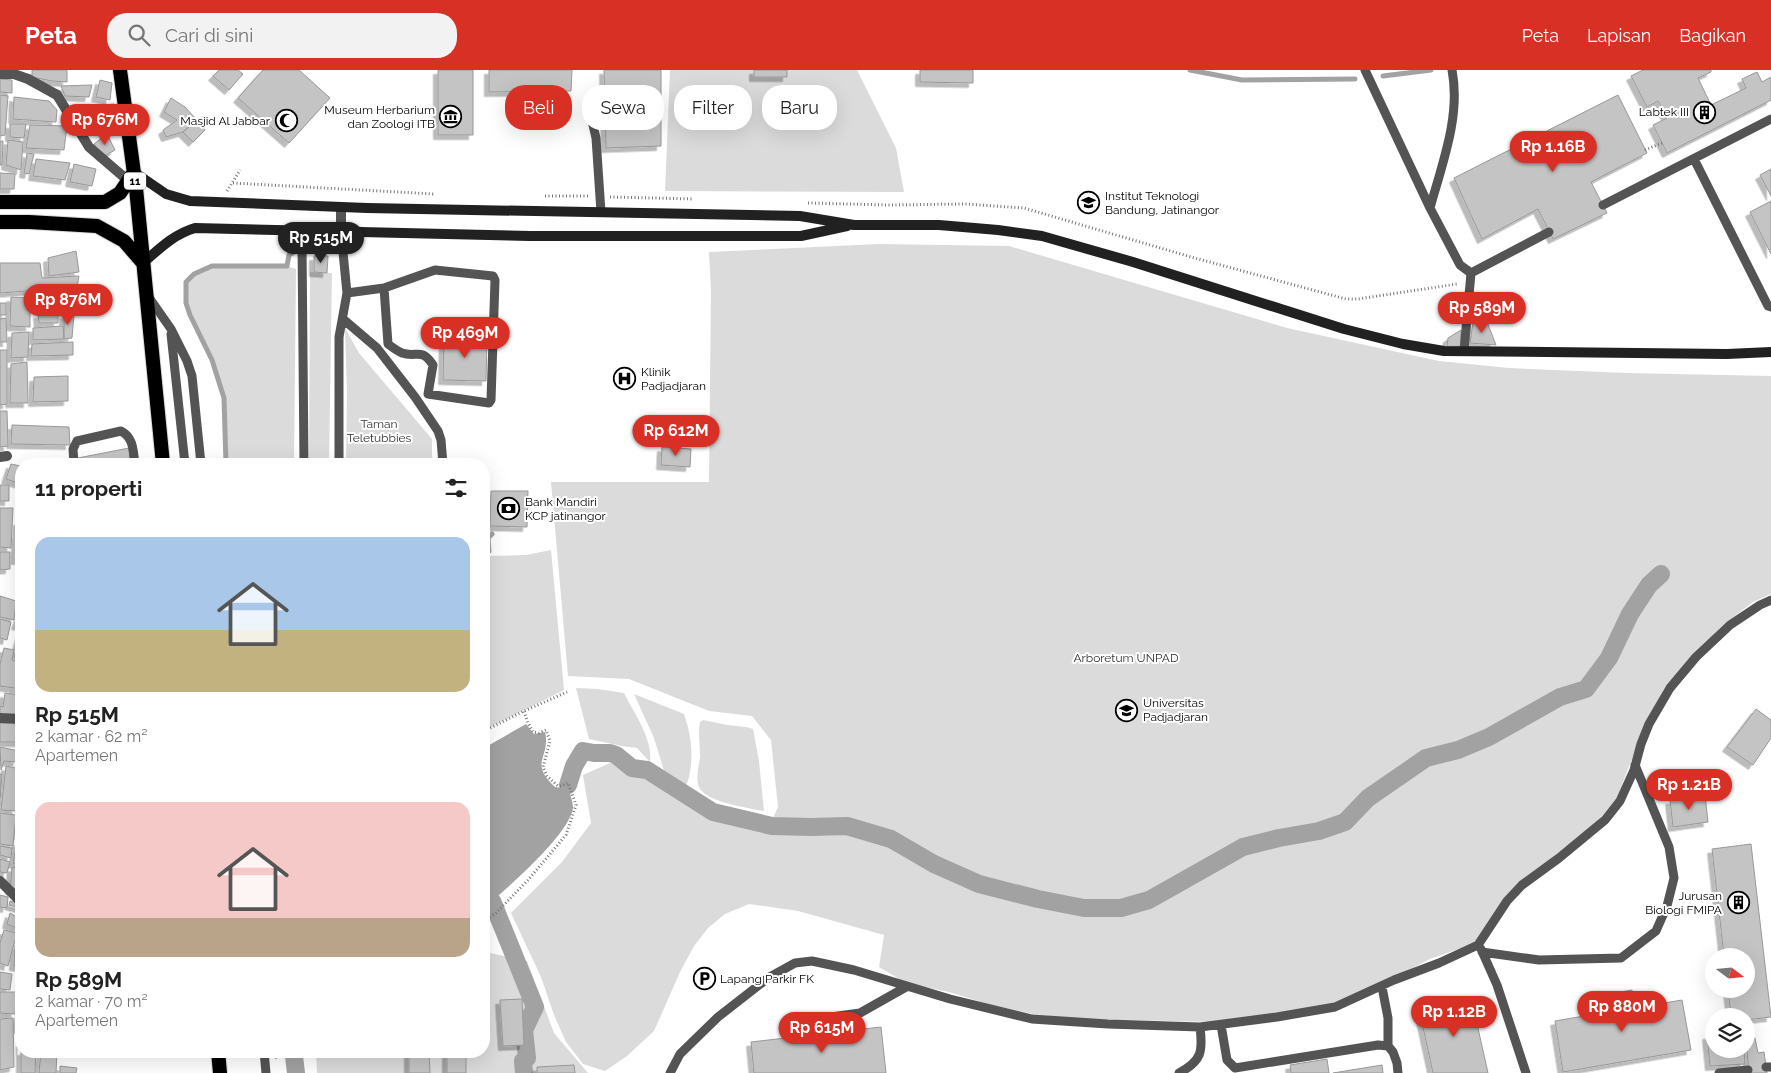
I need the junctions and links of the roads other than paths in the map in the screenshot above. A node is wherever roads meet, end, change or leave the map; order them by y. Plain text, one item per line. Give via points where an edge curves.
1 (120, 70) edge
2 (1365, 70) edge
3 (1452, 70) edge
4 (0, 74) edge
5 (1771, 119) edge
6 (594, 130) edge
7 (1694, 159) junction
8 (133, 180) junction
9 (0, 202) edge
10 (1603, 205) dead end
11 (342, 207) junction
12 (1430, 208) junction
13 (601, 212) junction
14 (0, 222) edge
15 (854, 225) junction
16 (293, 231) junction
17 (341, 232) junction
18 (1549, 232) dead end
19 (143, 263) junction
20 (1471, 273) junction
21 (384, 288) junction
22 (348, 293) junction
23 (146, 294) junction
24 (1771, 307) edge
25 (343, 319) junction
26 (171, 329) junction
27 (1464, 350) junction
28 (1771, 352) edge
29 (74, 458) edge
30 (134, 458) edge
31 (163, 458) edge
32 (184, 458) edge
33 (200, 458) edge
34 (304, 458) edge
35 (339, 458) edge
36 (442, 458) edge
37 (1771, 600) edge
38 (0, 718) edge
39 (15, 719) edge
40 (1635, 765) junction
41 (0, 882) edge
42 (15, 896) edge
43 (1480, 948) junction
44 (906, 987) junction
45 (1382, 987) junction
46 (814, 1018) dead end
47 (1220, 1025) junction
48 (1200, 1027) junction
49 (1388, 1046) junction
50 (219, 1058) edge
51 (265, 1058) edge
52 (1748, 1070) dead end
53 (220, 1073) edge
54 (266, 1073) edge
55 (670, 1073) edge
56 (1179, 1073) edge
57 (1398, 1073) edge
58 (1526, 1073) edge
59 (1719, 1073) edge

1 - 8 highway, 11
2 - 12 lane
3 - 12 lane via 1454,94 1449,137
4 - 8 street via 28,79 57,95 89,147
5 - 7 lane
6 - 13 lane
7 - 10 lane
7 - 24 lane
8 - 9 highway via 105,202
8 - 11 main road via 190,202
8 - 19 highway, 11
11 - 13 main road
11 - 17 street
12 - 20 lane via 1460,264
13 - 15 main road via 800,216
14 - 19 highway via 97,226 124,241
15 - 17 main road via 801,236
15 - 27 main road via 939,225 1042,236 1373,337 1444,350
16 - 17 main road
16 - 19 main road via 195,228 165,243
16 - 34 lane via 302,244
17 - 22 lane
18 - 20 lane
19 - 23 highway, 11
20 - 27 lane
21 - 21 lane via 435,270 493,276 492,400 489,403 428,394 433,365 428,357 422,353 401,352 388,344
21 - 22 lane
22 - 25 lane
23 - 26 lane
23 - 31 highway, 11
25 - 35 lane via 339,337
25 - 36 lane via 377,348 424,410 438,431
26 - 32 lane
26 - 33 lane via 192,376
27 - 28 main road
29 - 30 lane via 77,441 121,431 131,439
37 - 40 lane via 1730,625 1696,657 1670,688 1649,724
38 - 39 street
40 - 43 lane via 1620,801 1605,820 1522,885 1507,901
40 - 43 lane via 1669,847 1674,878 1656,931 1621,958 1539,960
41 - 42 street
43 - 45 lane
43 - 58 lane via 1497,985
44 - 46 lane via 860,1013
44 - 48 lane via 1032,1019
44 - 55 lane via 840,967 812,961 795,963 768,978 718,1016 680,1054
45 - 47 lane via 1335,1007
45 - 49 lane via 1388,1018
47 - 48 lane
47 - 49 lane via 1227,1060 1235,1068
48 - 56 lane via 1200,1054 1191,1067
49 - 57 lane via 1398,1063
50 - 53 highway
51 - 54 lane
52 - 59 lane

